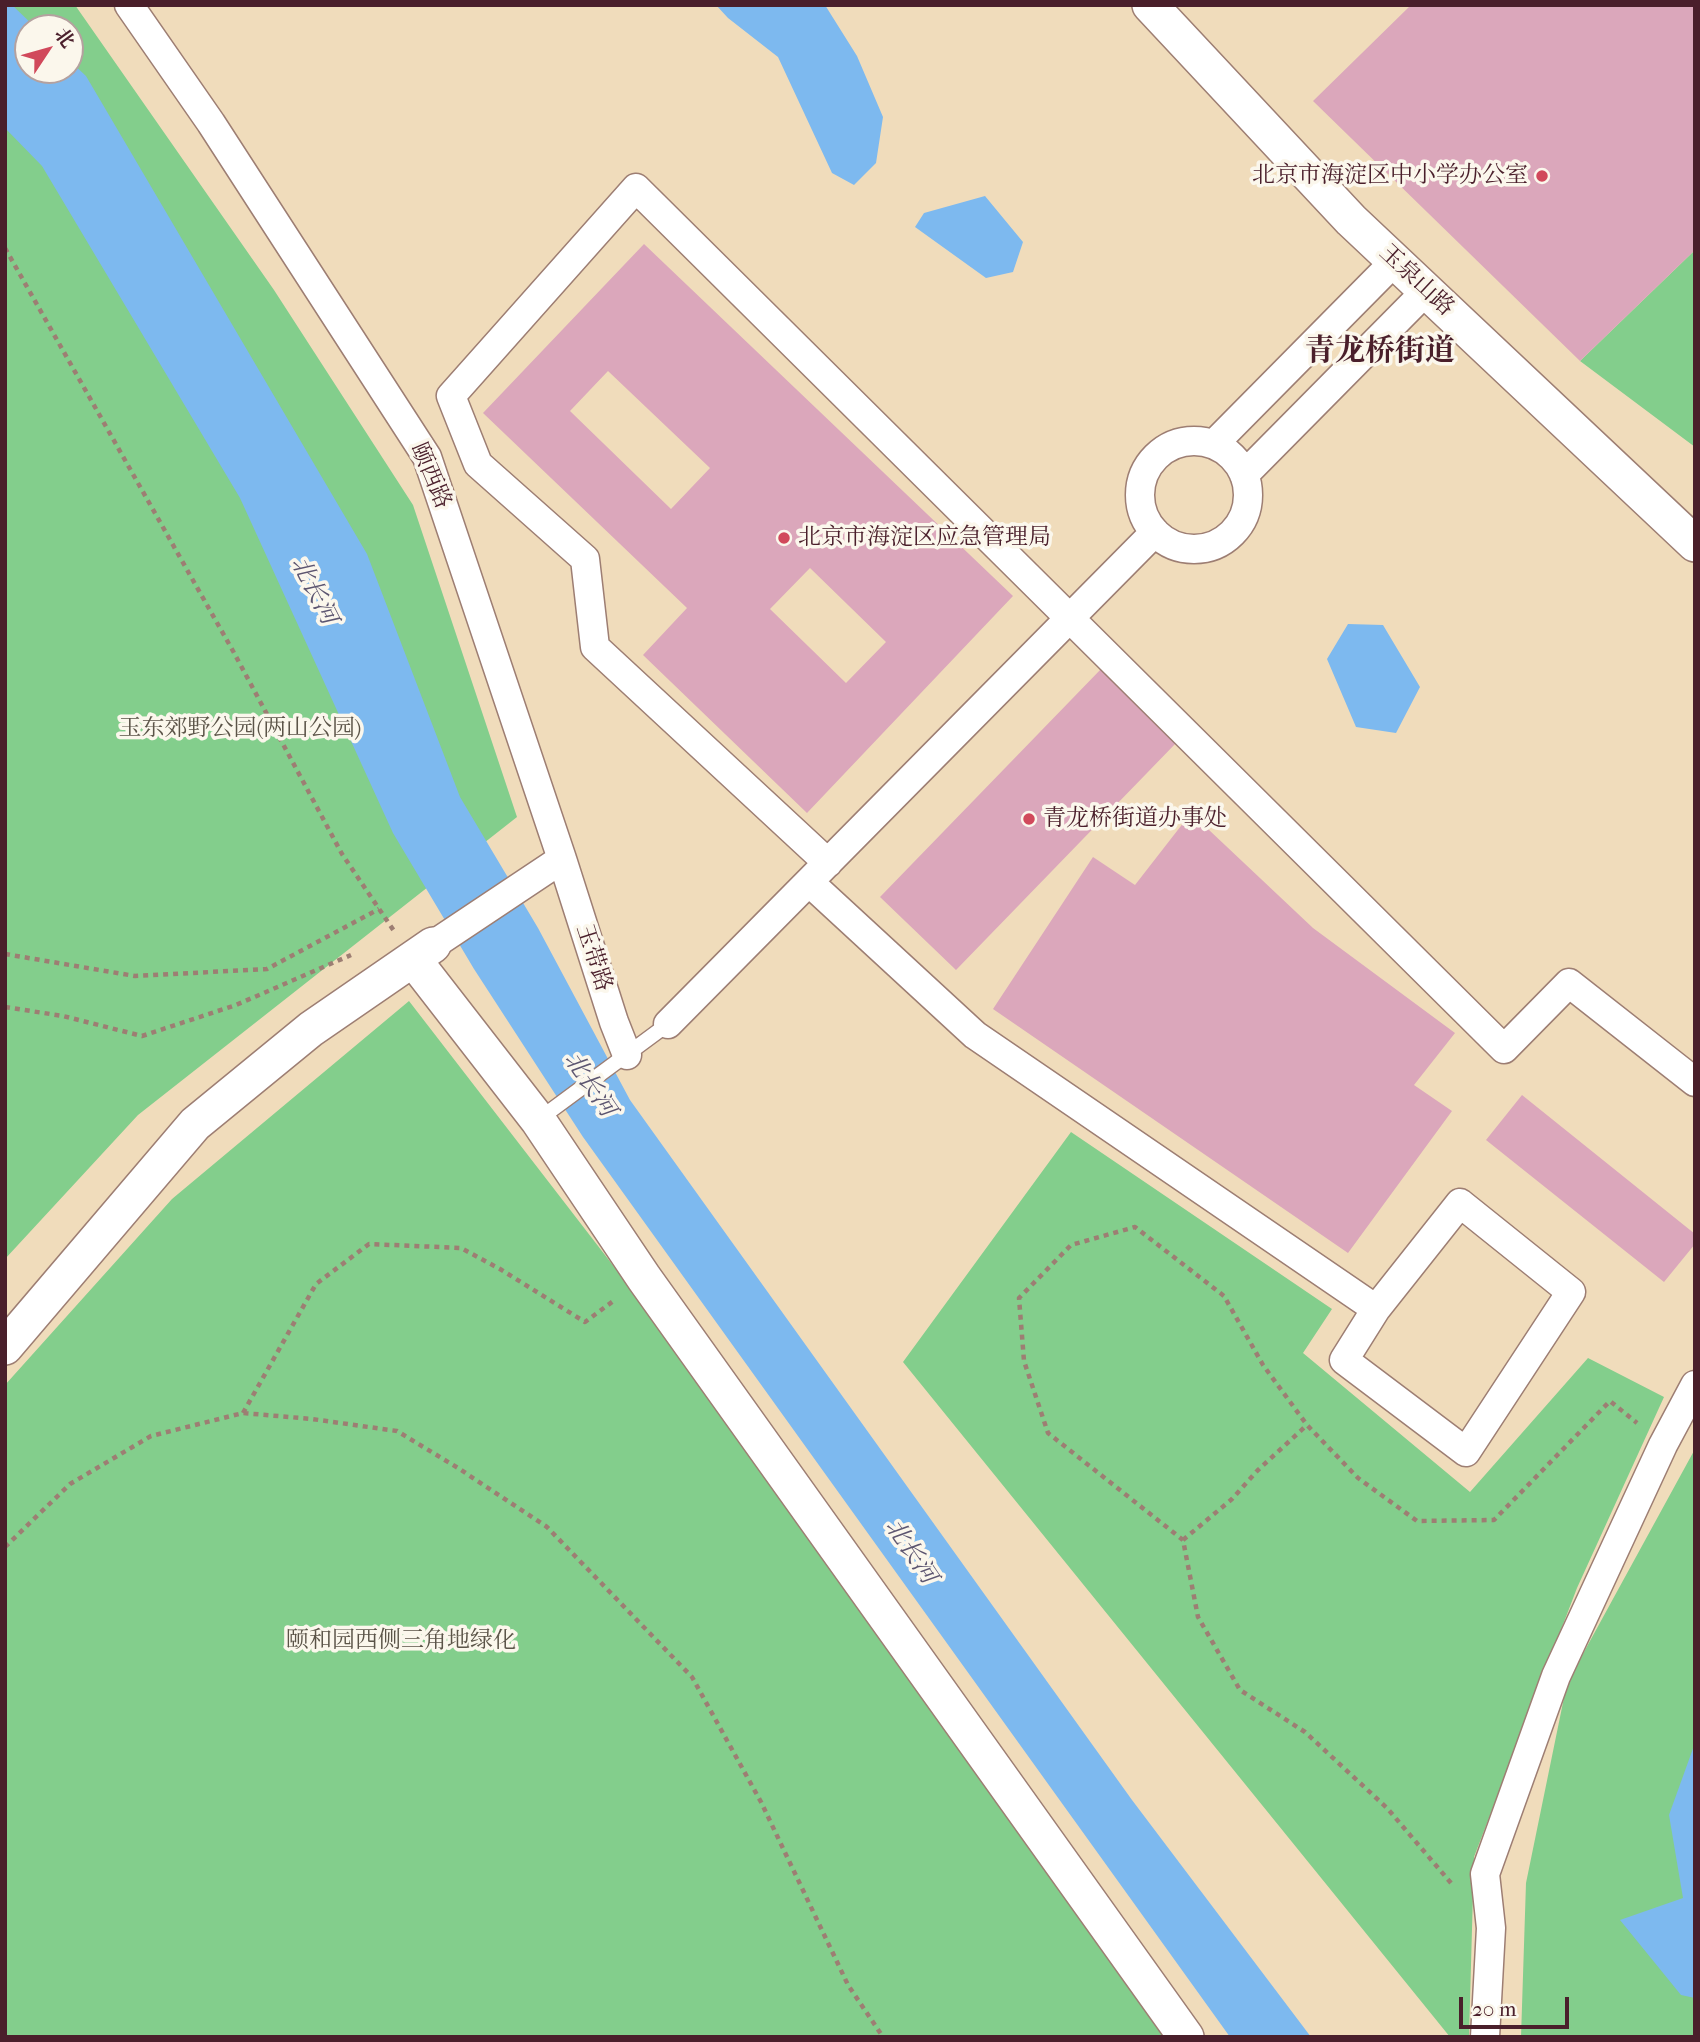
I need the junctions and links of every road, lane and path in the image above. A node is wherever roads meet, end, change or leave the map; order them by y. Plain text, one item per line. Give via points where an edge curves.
1 (129, 5) edge
2 (1150, 5) edge
3 (5, 248) edge
4 (1395, 261) junction
5 (1426, 291) junction
6 (1214, 444) junction
7 (1244, 475) junction
8 (1155, 533) junction
9 (1695, 544) edge
10 (1070, 618) junction
11 (553, 865) junction
12 (818, 872) junction
13 (379, 909) junction
14 (359, 951) dead end
15 (423, 952) junction
16 (5, 954) edge
17 (5, 1007) edge
18 (668, 1024) joint
19 (619, 1061) junction
20 (1695, 1082) edge
21 (545, 1114) junction
22 (645, 1278) junction
23 (1376, 1309) junction
24 (5, 1348) edge
25 (1695, 1385) edge
26 (243, 1413) junction
27 (1307, 1425) junction
28 (1663, 1445) junction
29 (1184, 1540) junction
30 (5, 1547) edge
31 (1491, 1928) junction
32 (883, 2037) edge
33 (1186, 2037) edge
34 (1485, 2037) edge

1 - 11 street, 颐西路 via 211,123 427,457
2 - 4 street, 玉泉山路
3 - 13 path via 233,651 342,855
4 - 5 street, 玉泉山路
4 - 6 street
5 - 7 street
5 - 9 street, 玉泉山路
6 - 7 street via 1230,453
6 - 8 street via 1178,443 1149,464 1141,481 1140,499
7 - 8 street via 1248,500 1244,517 1220,543 1186,548
8 - 10 street
10 - 12 street
10 - 12 street via 636,188 451,396 478,464 585,559 595,647
10 - 20 street via 1504,1049 1569,983
11 - 15 street
11 - 19 street, 玉带路 via 614,1022
12 - 18 street
12 - 23 street via 975,1035
13 - 15 path
13 - 16 path via 267,969 135,976
14 - 17 path via 236,1005 142,1037 63,1016
15 - 21 street
15 - 24 street via 310,1030 195,1124
18 - 19 lane
19 - 21 lane
21 - 22 street
22 - 26 path via 585,1322 461,1248 369,1244 316,1284
22 - 33 street
23 - 23 street via 1460,1203 1571,1292 1466,1452 1344,1360
25 - 28 street
26 - 30 path via 151,1436 70,1485
26 - 32 path via 397,1431 547,1527 692,1677 761,1802 848,1984
27 - 28 path via 1358,1478 1417,1521 1494,1520 1610,1401
27 - 29 path via 1233,1499
27 - 29 path via 1263,1365 1224,1296 1135,1227 1071,1245 1019,1298 1024,1360 1048,1433
28 - 31 street via 1556,1676 1485,1874
29 - 31 path via 1198,1617 1240,1690 1306,1732 1387,1808
31 - 34 street

